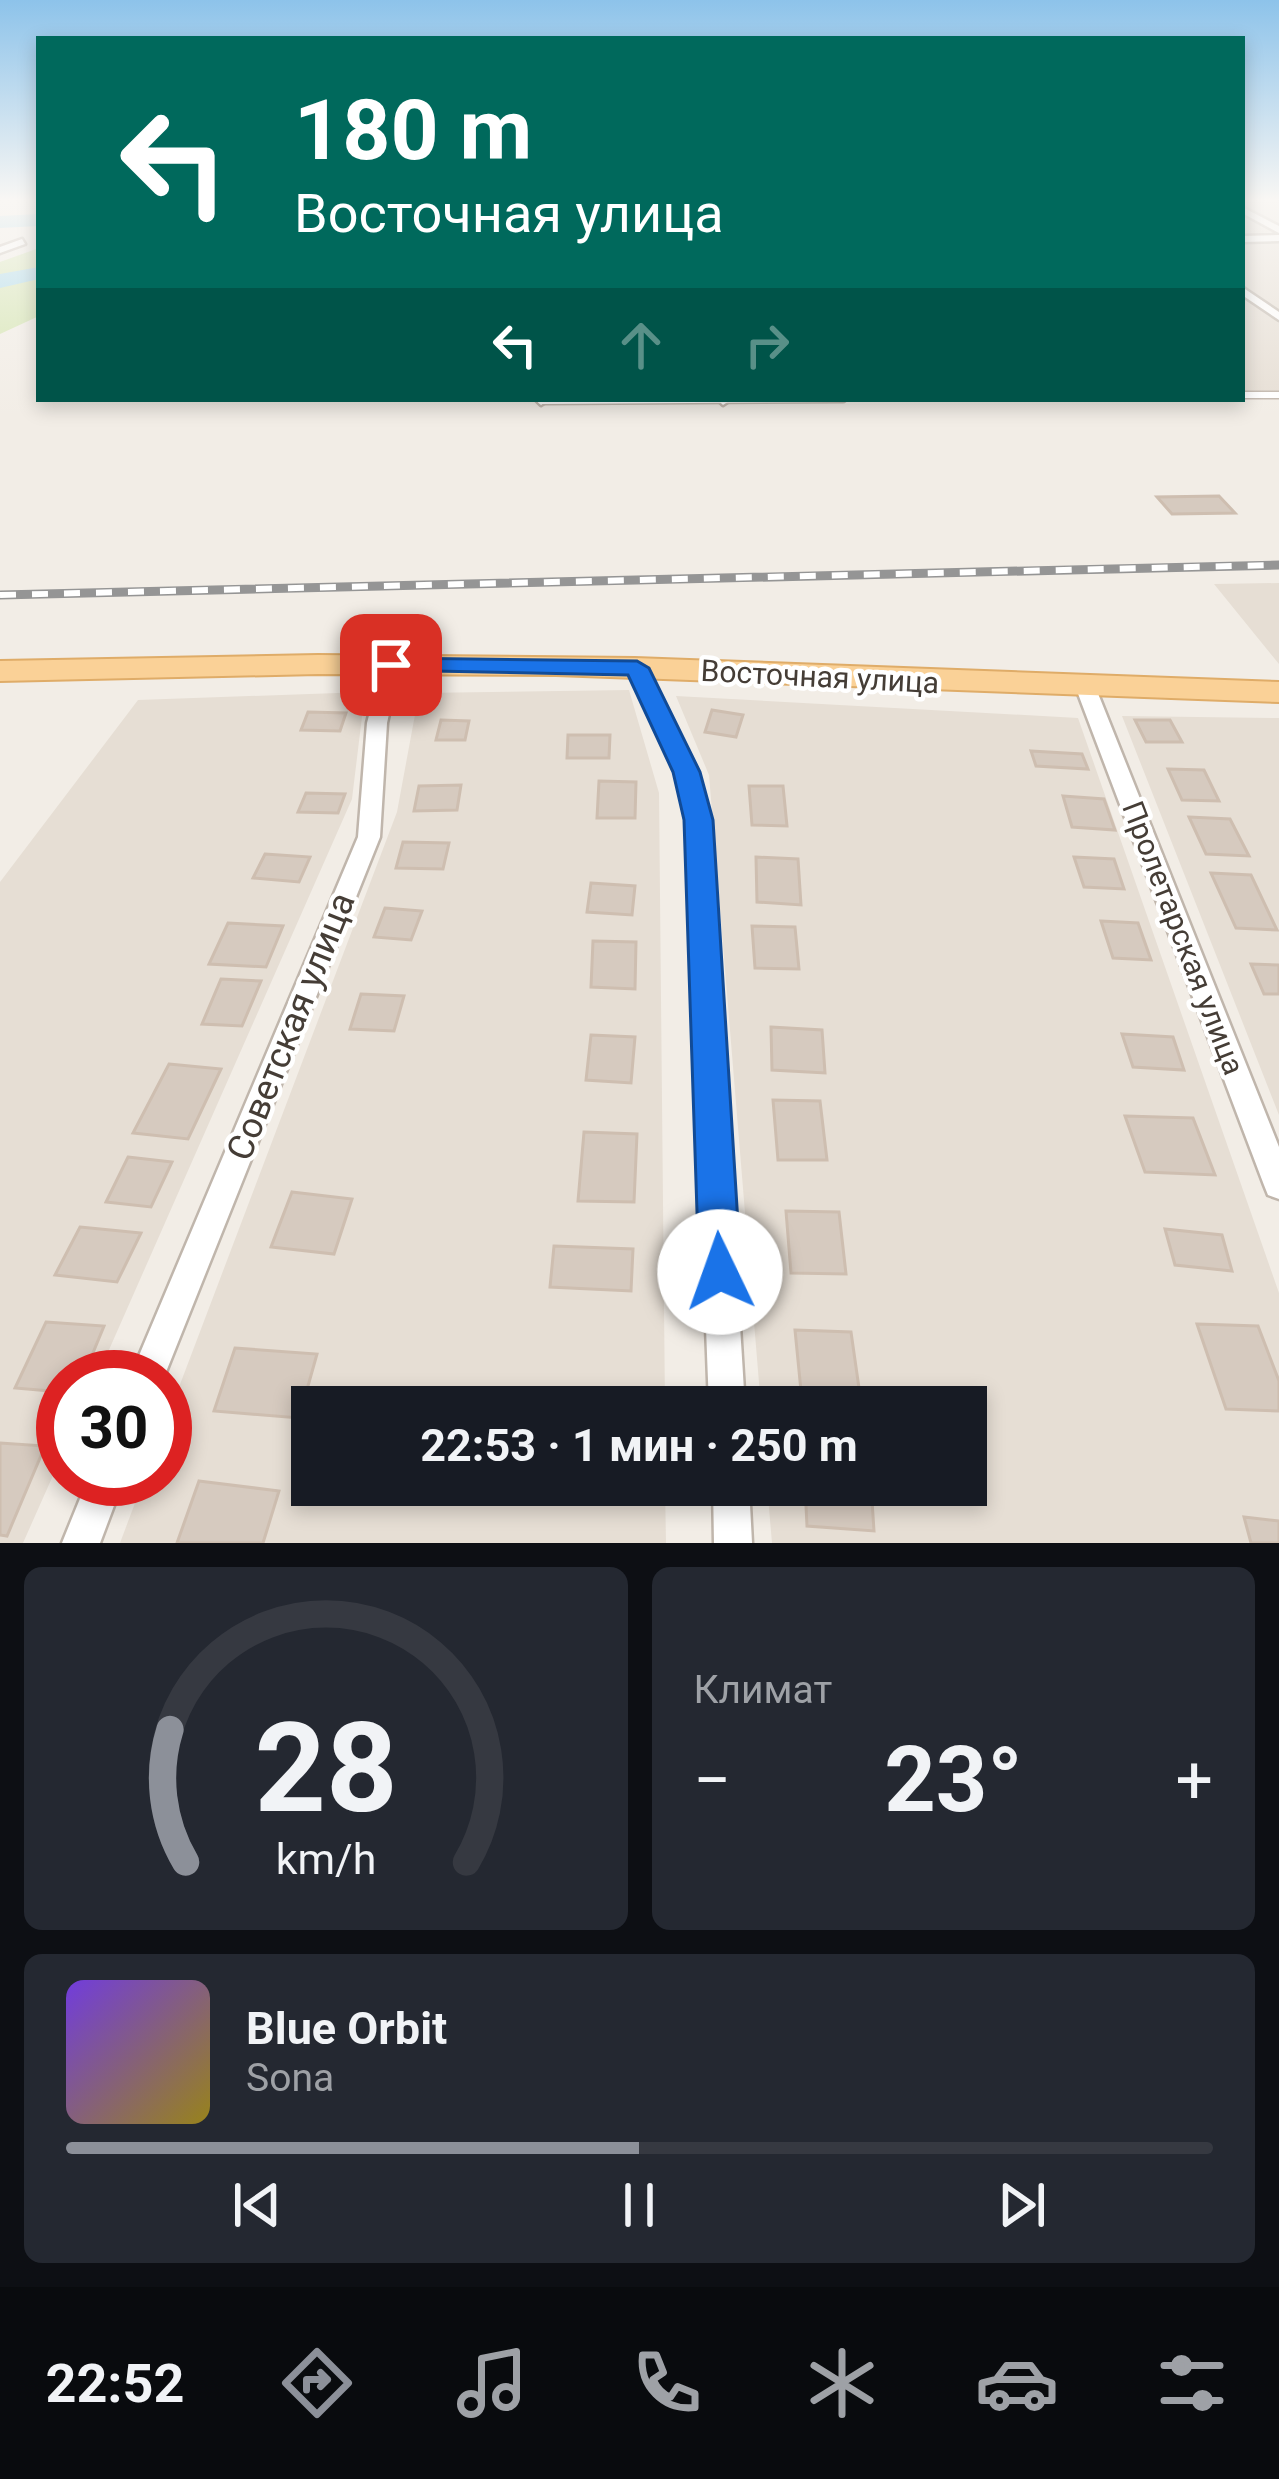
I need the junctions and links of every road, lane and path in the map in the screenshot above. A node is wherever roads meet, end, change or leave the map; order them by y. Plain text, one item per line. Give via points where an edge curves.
1 (1245, 292) edge
2 (1279, 317) edge
3 (1245, 395) edge
4 (1279, 395) edge
5 (391, 665) junction
6 (637, 668) junction
7 (0, 670) edge
8 (1087, 691) junction
9 (1279, 692) edge
10 (1279, 1185) edge
11 (158, 1350) edge
12 (726, 1386) edge
13 (95, 1506) edge
14 (731, 1506) edge
15 (81, 1543) edge
16 (734, 1543) edge

1 - 2 street
3 - 4 lane
5 - 6 main road, Восточная улица
5 - 7 main road, Восточная улица
5 - 11 street, Советская улица via 377,723 368,837
6 - 8 main road, Восточная улица
6 - 12 street via 686,772 698,820
8 - 9 main road, Восточная улица
8 - 10 street, Пролетарская улица
13 - 15 street
14 - 16 street

